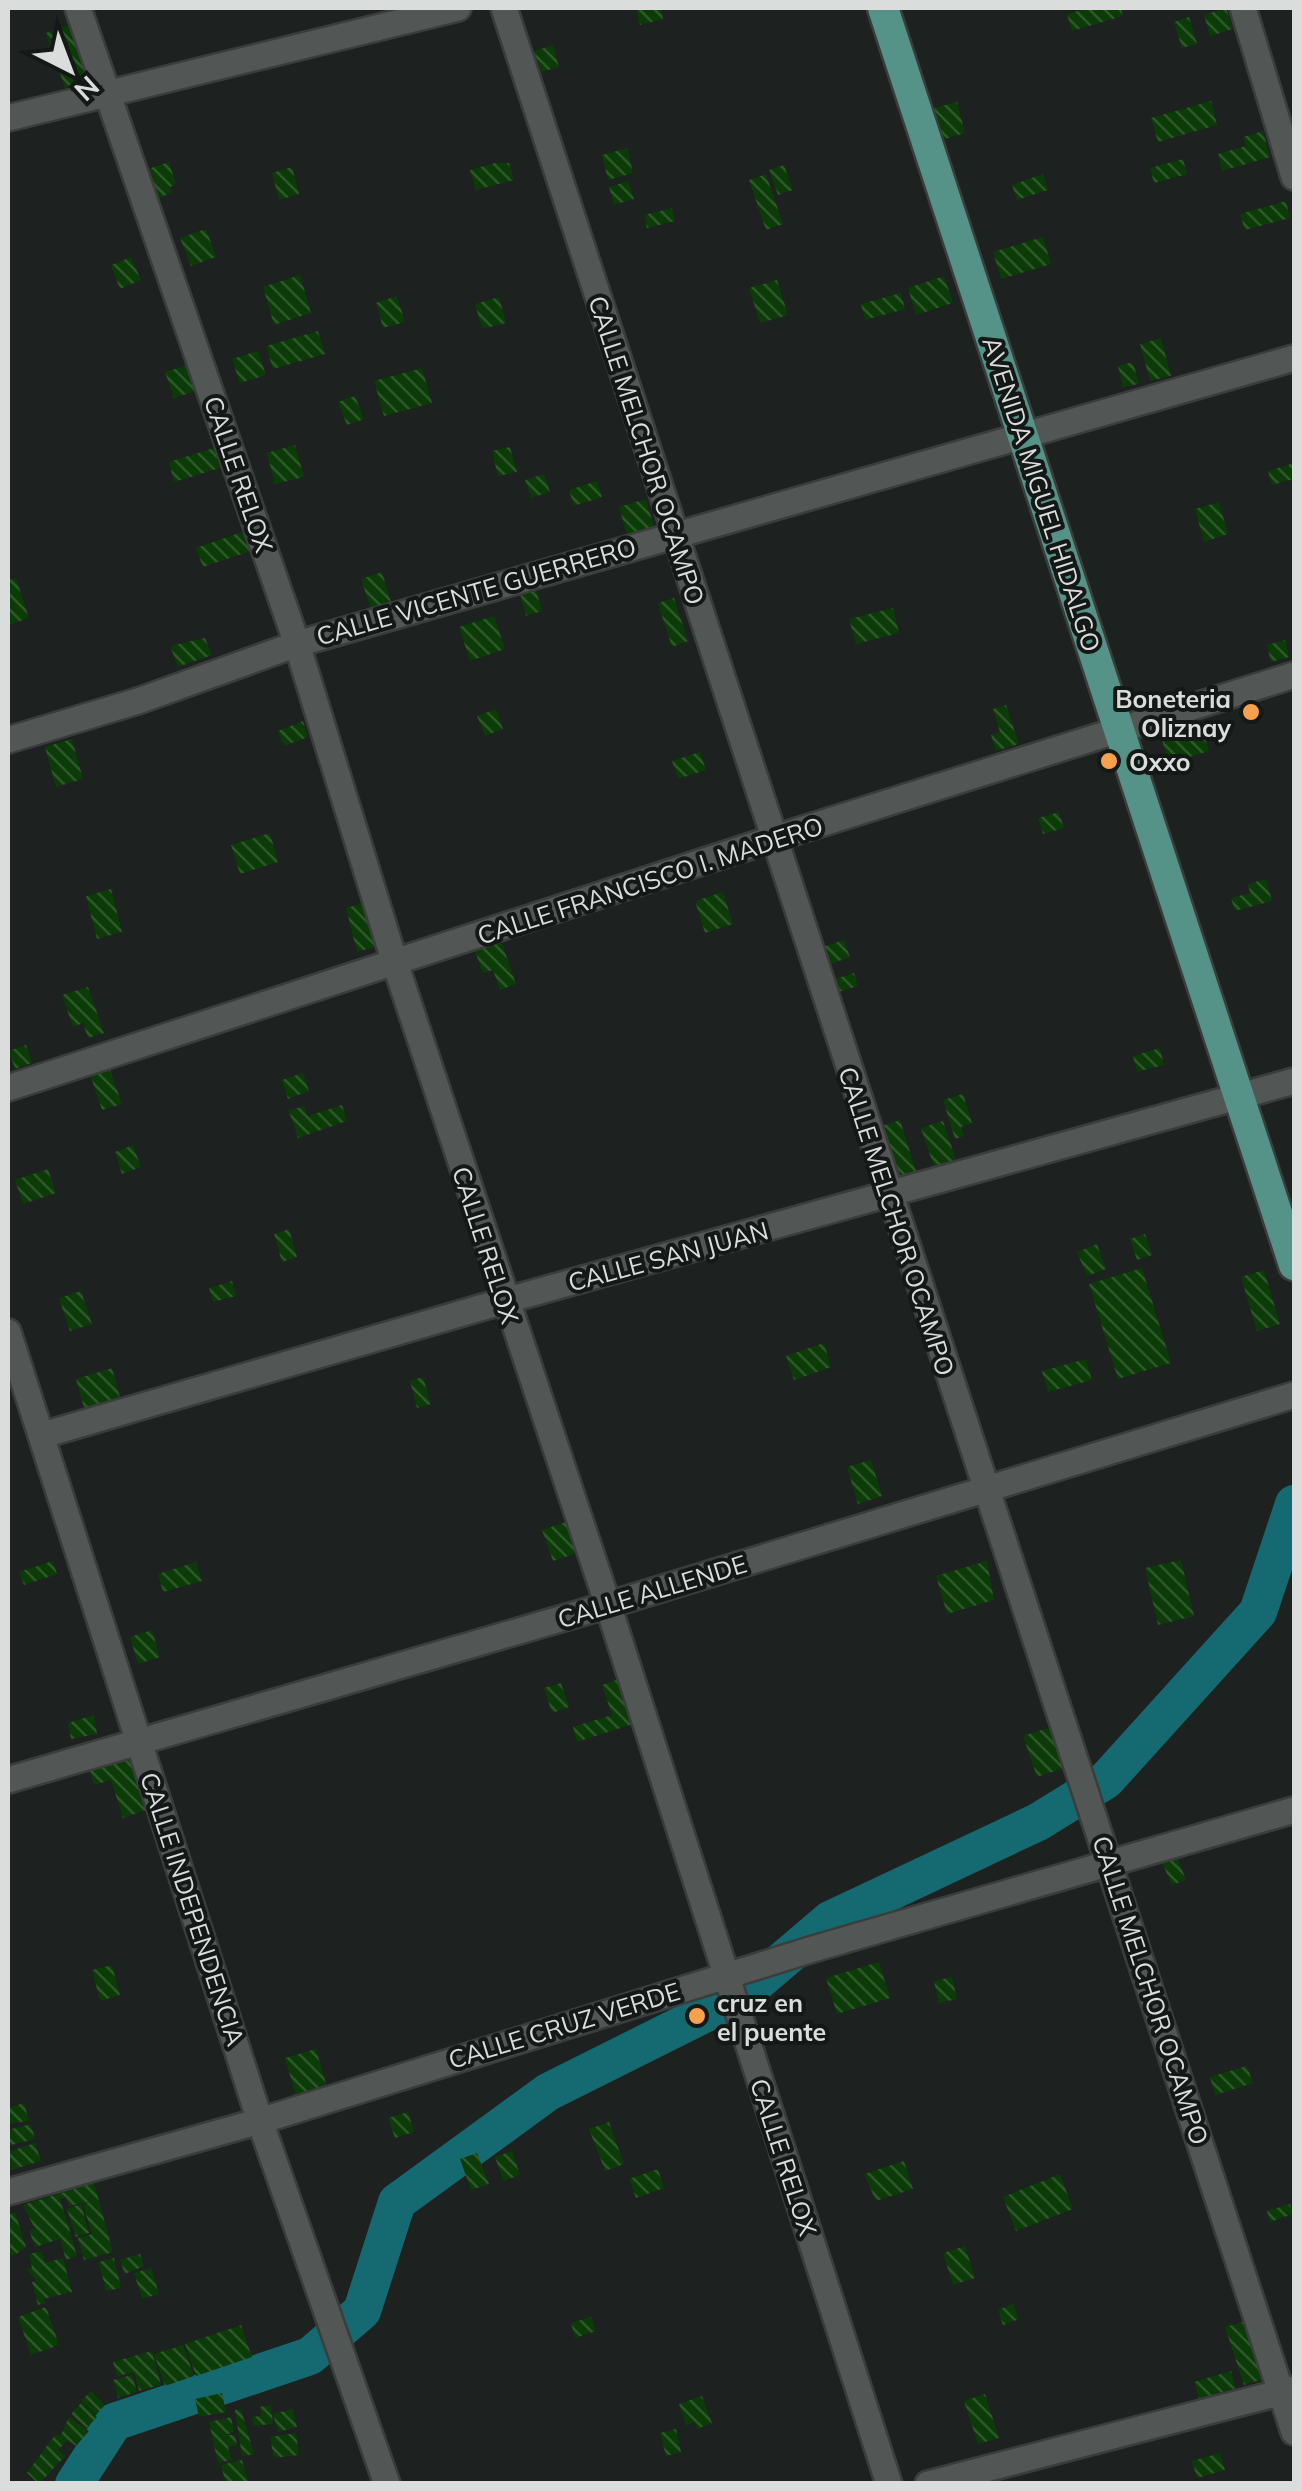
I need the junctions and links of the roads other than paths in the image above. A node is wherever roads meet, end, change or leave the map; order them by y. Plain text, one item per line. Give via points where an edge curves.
1 (78, 8) edge
2 (458, 8) edge
3 (504, 8) edge
4 (884, 8) edge
5 (1243, 8) edge
6 (108, 91) junction
7 (8, 118) edge
8 (1294, 177) edge
9 (1294, 358) edge
10 (1023, 434) junction
11 (674, 533) junction
12 (297, 644) junction
13 (1294, 675) edge
14 (1119, 728) junction
15 (8, 740) edge
16 (772, 839) junction
17 (395, 964) junction
18 (1294, 1081) edge
19 (8, 1088) edge
20 (1240, 1098) junction
21 (888, 1195) junction
22 (1294, 1265) edge
23 (504, 1301) junction
24 (8, 1332) edge
25 (1294, 1394) edge
26 (43, 1435) junction
27 (987, 1491) junction
28 (608, 1605) junction
29 (139, 1740) junction
30 (8, 1780) edge
31 (1294, 1810) edge
32 (1108, 1864) junction
33 (730, 1986) junction
34 (260, 2121) junction
35 (8, 2192) edge
36 (1288, 2390) edge
37 (1294, 2432) edge
38 (387, 2484) edge
39 (889, 2484) edge
40 (928, 2484) edge

1 - 6 street, CALLE RELOX
2 - 6 street
3 - 11 street, CALLE MELCHOR OCAMPO
4 - 10 main road, AVENIDA MIGUEL HIDALGO
5 - 8 street
6 - 7 street
6 - 12 street, CALLE RELOX
9 - 10 street, CALLE VICENTE GUERRERO
10 - 11 street, CALLE VICENTE GUERRERO
10 - 14 main road, AVENIDA MIGUEL HIDALGO
11 - 12 street, CALLE VICENTE GUERRERO
11 - 16 street, CALLE MELCHOR OCAMPO
12 - 15 street, CALLE VICENTE GUERRERO
12 - 17 street, CALLE RELOX
13 - 14 street, CALLE FRANCISCO I. MADERO
14 - 16 street, CALLE FRANCISCO I. MADERO
14 - 20 main road, AVENIDA MIGUEL HIDALGO
16 - 17 street, CALLE FRANCISCO I. MADERO
16 - 21 street, CALLE MELCHOR OCAMPO
17 - 19 street, CALLE FRANCISCO I. MADERO
17 - 23 street, CALLE RELOX
18 - 20 street, CALLE SAN JUAN
20 - 21 street, CALLE SAN JUAN
20 - 22 main road, AVENIDA MIGUEL HIDALGO
21 - 23 street, CALLE SAN JUAN
21 - 27 street, CALLE MELCHOR OCAMPO
23 - 26 street, CALLE SAN JUAN
23 - 28 street, CALLE RELOX
24 - 26 street, CALLE INDEPENDENCIA
25 - 27 street, CALLE ALLENDE
26 - 29 street, CALLE INDEPENDENCIA
27 - 28 street, CALLE ALLENDE
27 - 32 street, CALLE MELCHOR OCAMPO
28 - 29 street, CALLE ALLENDE
28 - 33 street, CALLE RELOX
29 - 30 street, CALLE ALLENDE
29 - 34 street, CALLE INDEPENDENCIA
31 - 32 street, CALLE CRUZ VERDE
32 - 33 street, CALLE CRUZ VERDE via 754,1967
32 - 36 street, CALLE MELCHOR OCAMPO
33 - 34 street, CALLE CRUZ VERDE
33 - 39 street, CALLE RELOX
34 - 35 street, CALLE CRUZ VERDE
34 - 38 street, CALLE INDEPENDENCIA
36 - 37 street, CALLE MELCHOR OCAMPO
36 - 40 street

